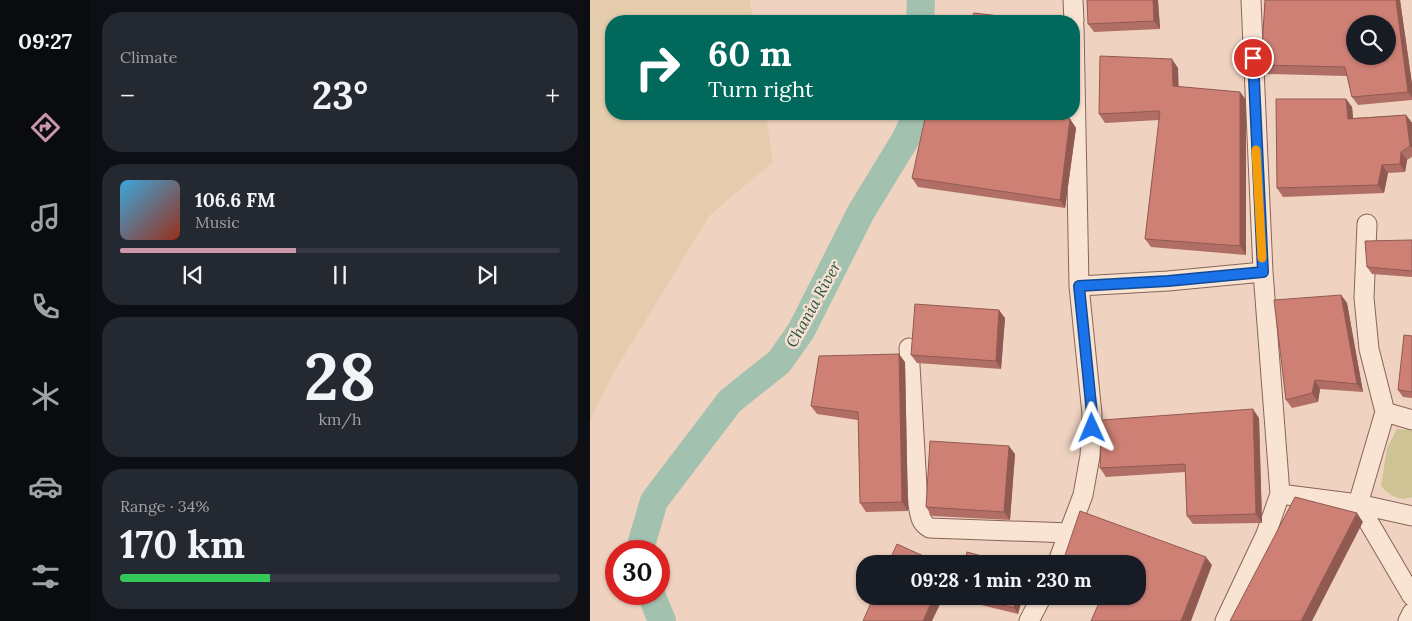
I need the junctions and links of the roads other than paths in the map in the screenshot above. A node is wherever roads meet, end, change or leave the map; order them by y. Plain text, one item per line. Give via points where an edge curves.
1 (1073, 0) edge
2 (1251, 0) edge
3 (1074, 15) edge
4 (1076, 120) edge
5 (1366, 224) dead end
6 (1263, 272) junction
7 (1079, 286) junction
8 (909, 348) dead end
9 (1385, 412) junction
10 (1412, 420) edge
11 (1280, 494) junction
12 (1358, 504) junction
13 (1412, 516) edge
14 (1070, 533) junction
15 (1061, 555) edge
16 (1412, 596) edge
17 (1037, 605) edge
18 (1412, 613) edge
19 (1029, 621) edge
20 (1225, 621) edge
21 (1408, 621) edge

1 - 3 street
2 - 6 street
4 - 7 street
5 - 9 street via 1364,298 1369,349
6 - 7 street
6 - 11 street
7 - 14 street via 1092,414 1084,495
8 - 14 street via 918,504 920,519 925,525 930,528
9 - 10 street
9 - 12 street
11 - 12 street
11 - 20 street via 1266,534
12 - 13 street
12 - 16 street
14 - 15 street
17 - 19 street
18 - 21 street

